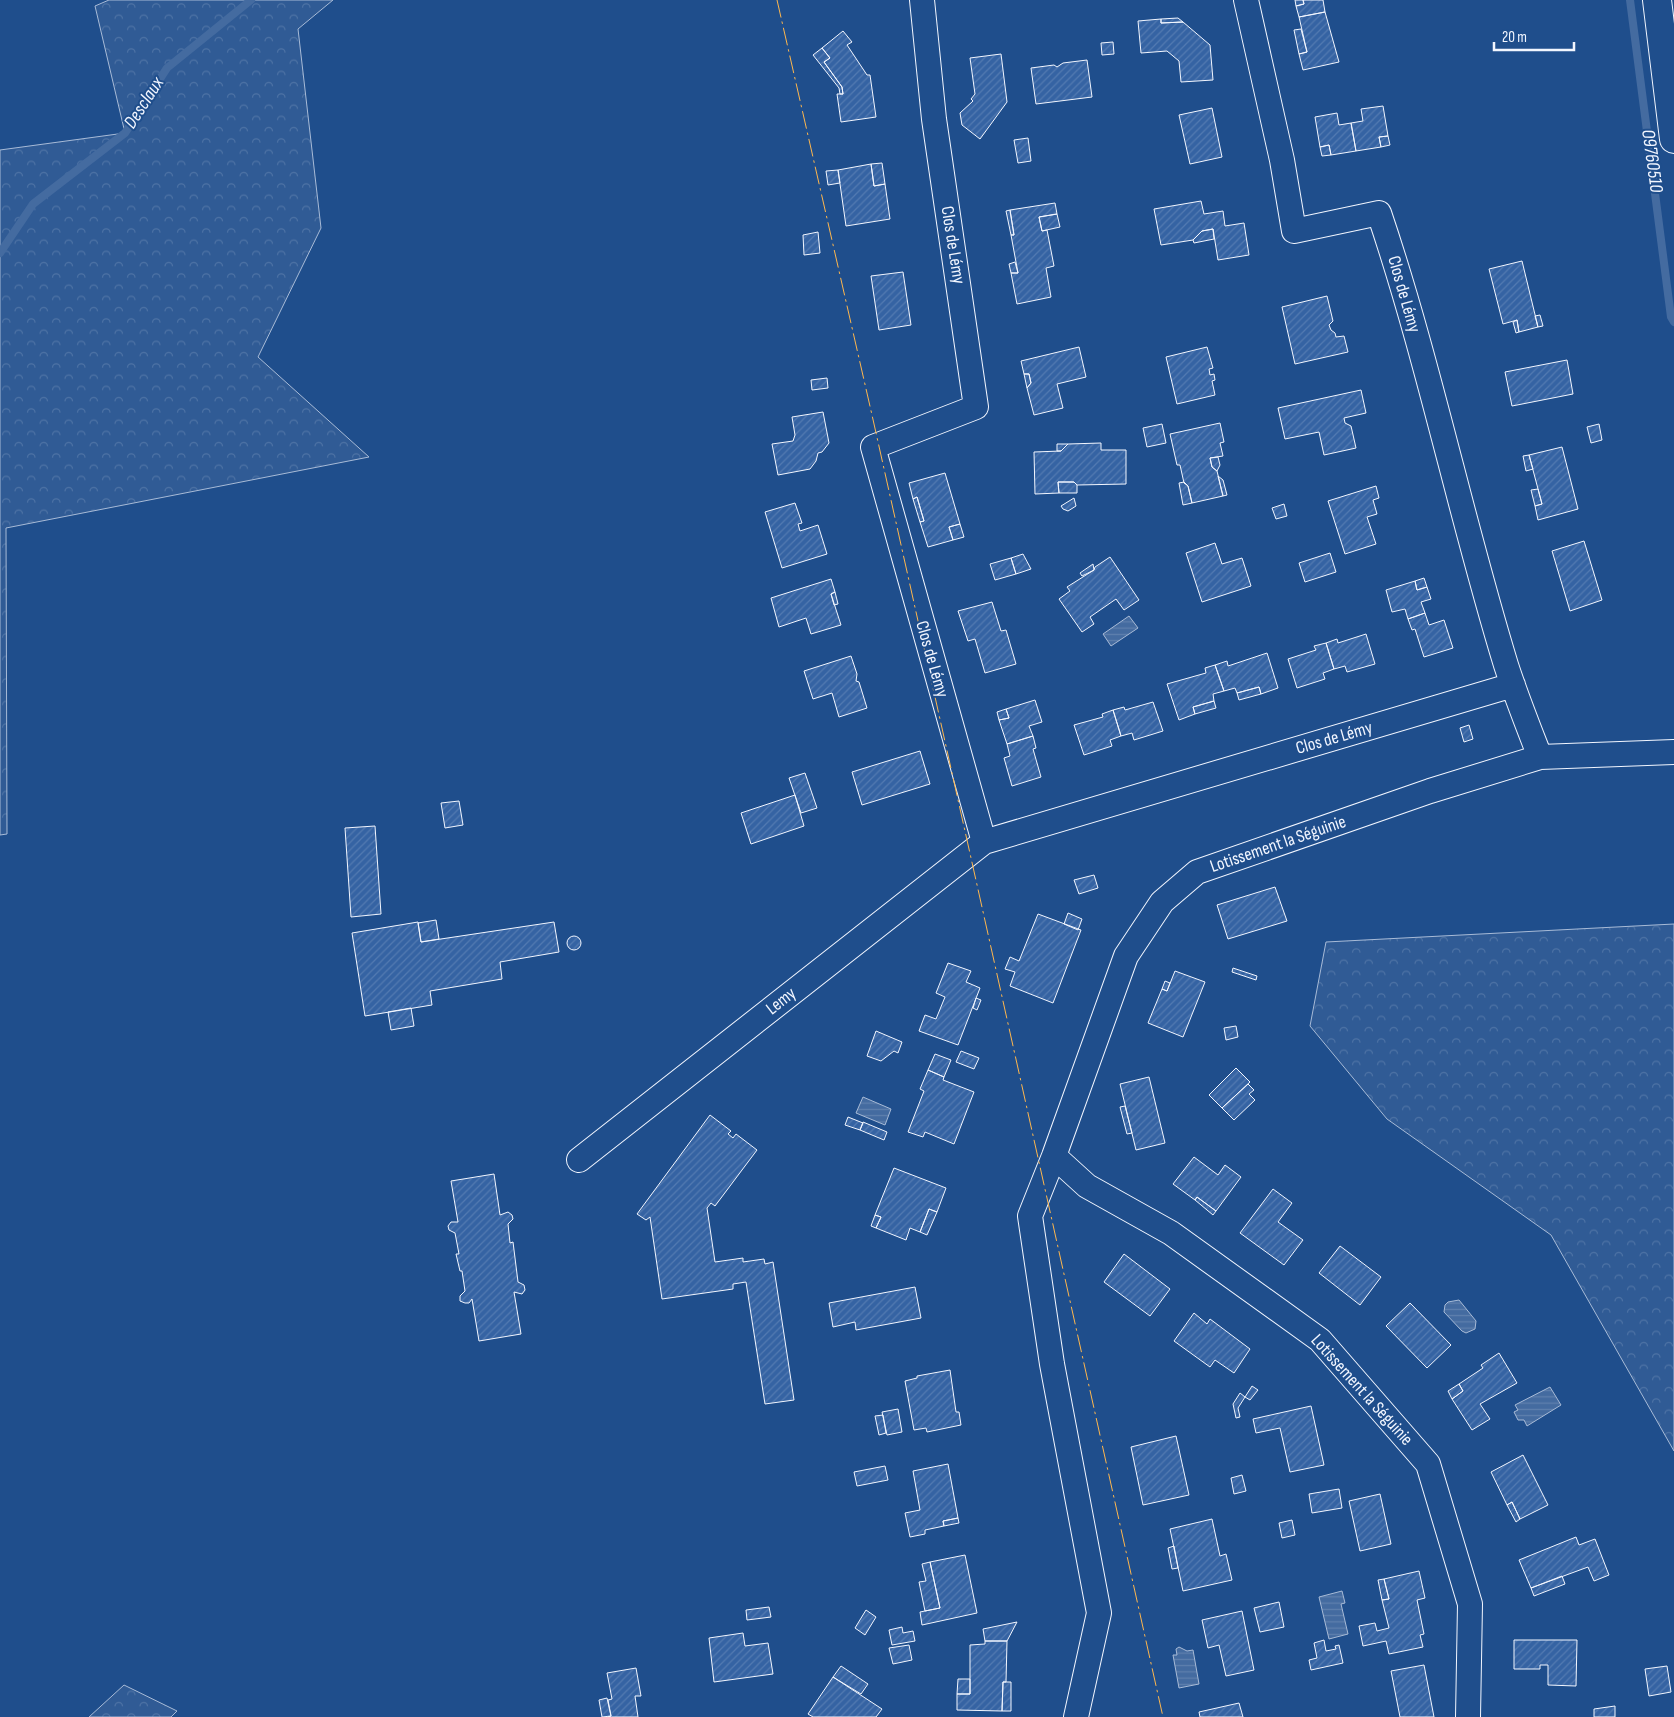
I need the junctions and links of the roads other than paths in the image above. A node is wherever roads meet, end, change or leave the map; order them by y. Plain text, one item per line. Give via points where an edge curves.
1 (922, 0) edge
2 (1246, 0) edge
3 (1657, 0) edge
4 (1674, 139) edge
5 (1513, 686) junction
6 (1674, 752) edge
7 (1540, 757) junction
8 (984, 842) junction
9 (1054, 1156) junction
10 (579, 1160) dead end
11 (1076, 1717) edge
12 (1468, 1717) edge

1 - 8 street, Clos de Lémy via 934,119 976,407 873,447
2 - 5 street, Clos de Lémy via 1282,160 1294,231 1378,213 1404,292
3 - 4 street
5 - 7 street, Clos de Lémy
5 - 8 street, Clos de Lémy
6 - 7 street, Lotissement la Séguinie
7 - 9 street, Lotissement la Séguinie via 1430,791 1197,872 1162,902 1126,956
8 - 10 street, Lemy
9 - 11 street, Lotissement la Séguinie via 1030,1216 1052,1364 1099,1613
9 - 12 street, Lotissement la Séguinie via 1087,1186 1171,1232 1320,1340 1428,1464 1470,1604

